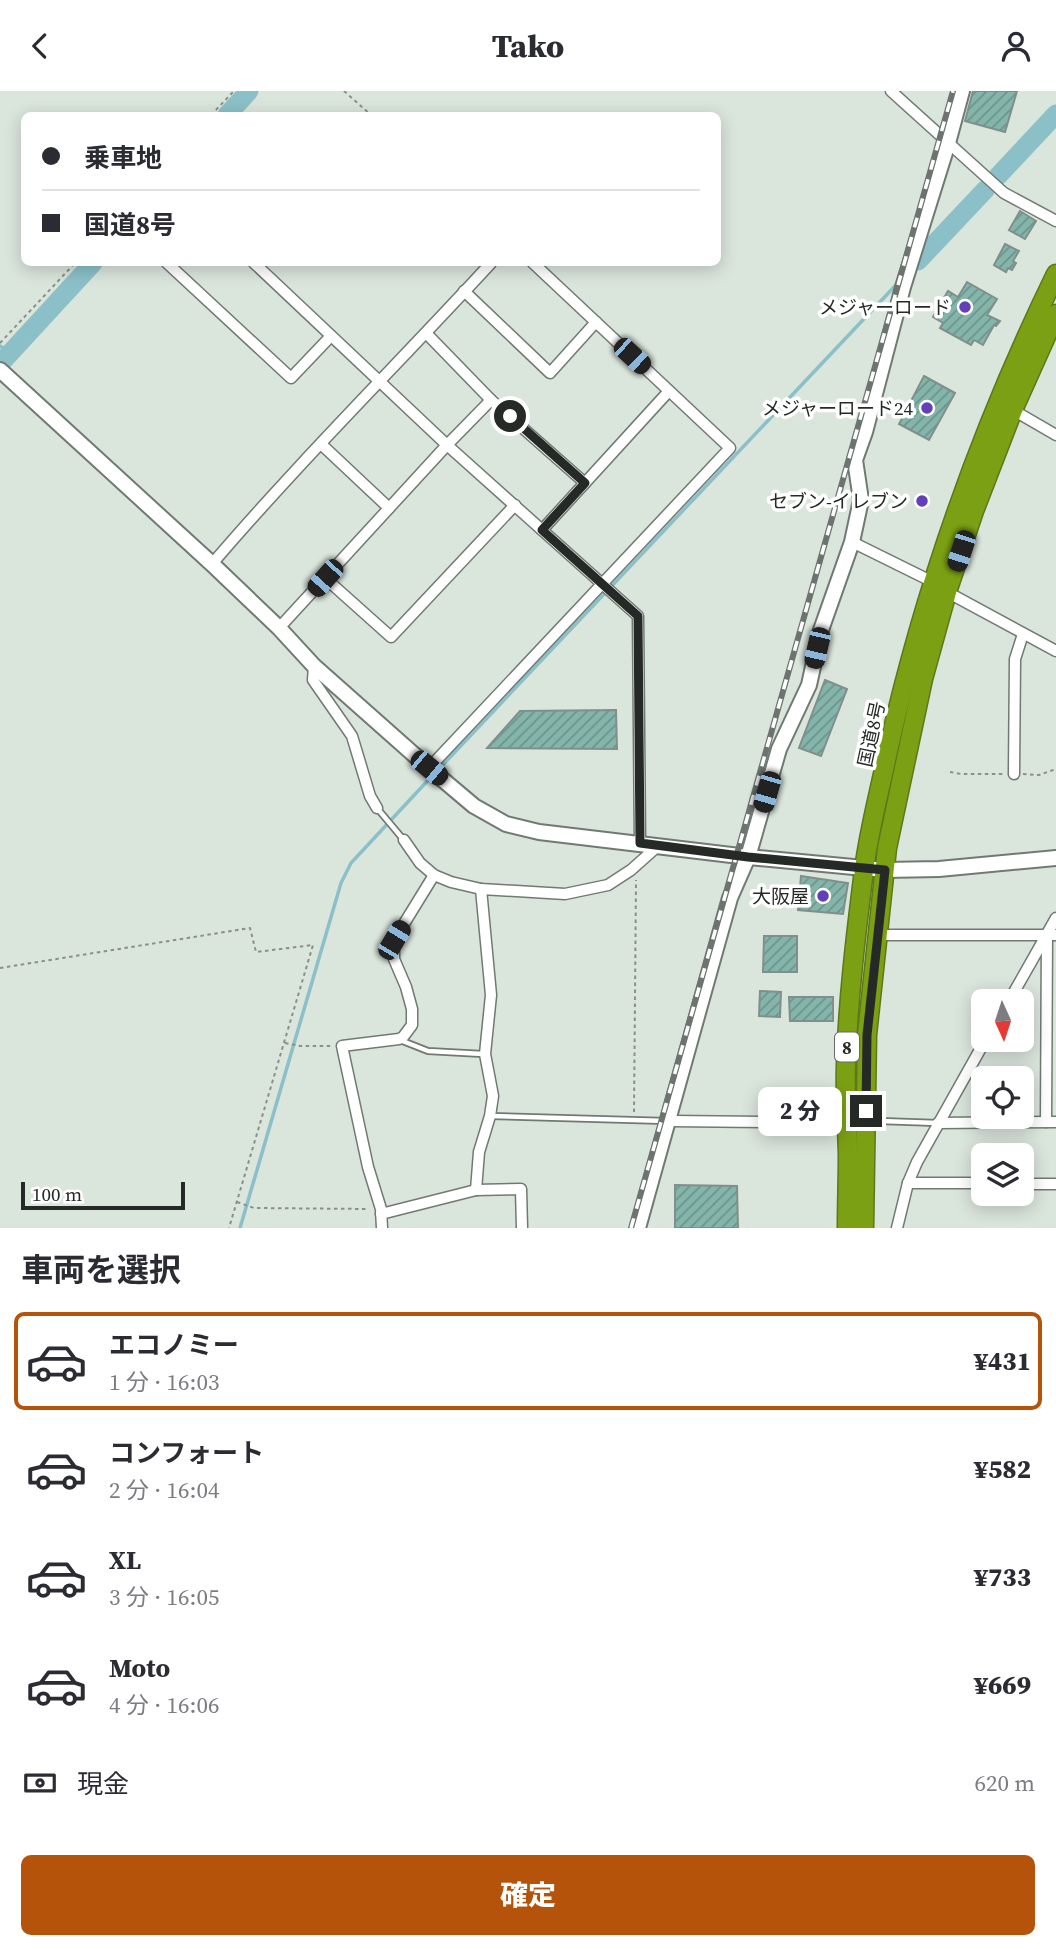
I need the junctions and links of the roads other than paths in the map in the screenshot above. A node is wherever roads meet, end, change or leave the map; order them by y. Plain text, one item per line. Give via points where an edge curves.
1 (891, 91) edge
2 (962, 91) edge
3 (948, 143) junction
4 (1056, 221) edge
5 (170, 266) edge
6 (257, 266) edge
7 (488, 266) edge
8 (536, 266) edge
9 (1056, 274) edge
10 (464, 291) junction
11 (1056, 314) edge
12 (596, 322) junction
13 (426, 333) junction
14 (331, 336) junction
15 (0, 370) edge
16 (379, 381) junction
17 (669, 391) junction
18 (491, 400) junction
19 (1013, 409) junction
20 (1056, 435) edge
21 (321, 444) junction
22 (447, 445) junction
23 (585, 483) junction
24 (515, 505) junction
25 (389, 508) junction
26 (542, 530) junction
27 (852, 542) junction
28 (212, 564) junction
29 (325, 578) junction
30 (601, 583) junction
31 (940, 587) junction
32 (279, 628) junction
33 (1023, 634) junction
34 (1056, 651) edge
35 (314, 666) junction
36 (429, 768) junction
37 (1014, 774) dead end
38 (377, 808) joint
39 (404, 840) joint
40 (640, 843) junction
41 (659, 845) junction
42 (748, 857) junction
43 (1056, 858) edge
44 (864, 867) junction
45 (885, 870) junction
46 (434, 876) junction
47 (481, 889) junction
48 (1056, 918) edge
49 (1051, 935) edge
50 (876, 936) junction
51 (1017, 989) edge
52 (399, 1039) junction
53 (979, 1052) edge
54 (485, 1054) junction
55 (490, 1116) junction
56 (669, 1121) junction
57 (829, 1121) dead end
58 (880, 1121) dead end
59 (771, 1122) joint
60 (1051, 1122) edge
61 (938, 1123) junction
62 (908, 1183) junction
63 (971, 1184) edge
64 (1034, 1184) edge
65 (1056, 1184) edge
66 (476, 1190) junction
67 (381, 1212) junction
68 (382, 1228) edge
69 (522, 1228) edge
70 (638, 1228) edge
71 (847, 1228) edge
72 (864, 1228) edge
73 (897, 1228) edge

1 - 3 street
2 - 3 street
3 - 4 street via 1004,193
3 - 27 street via 902,287 855,460 861,500
5 - 14 street via 290,378
6 - 14 street
7 - 10 street
8 - 12 street
9 - 31 highway, 国道8号 / 8 via 998,401 962,495
10 - 12 street via 550,373
10 - 13 street
11 - 19 highway, 国道8号 / 8
12 - 17 street
13 - 16 street
13 - 18 street
14 - 16 street
15 - 28 street
16 - 21 street
16 - 22 street
17 - 23 street
17 - 30 street via 730,447
18 - 22 street
18 - 23 street
19 - 20 street
19 - 31 highway, 国道8号 / 8
21 - 25 street
21 - 28 street
22 - 24 street
22 - 25 street
23 - 26 street
24 - 26 street
24 - 29 street via 391,637
25 - 29 street
26 - 30 street
27 - 31 street
27 - 42 street via 821,630 809,685 779,748
28 - 32 street
29 - 32 street
30 - 36 street
30 - 40 street via 638,616
31 - 33 street
31 - 44 highway, 国道8号 / 8 via 903,685
31 - 45 highway, 国道8号 / 8
32 - 35 street
33 - 34 street
33 - 37 street via 1015,659
35 - 36 street
35 - 38 street via 313,680 352,736
36 - 40 street via 474,806 506,824
38 - 39 lane
39 - 46 street
40 - 41 street
41 - 42 street
41 - 47 street via 608,885 565,894
42 - 44 street
42 - 56 street via 730,898
43 - 45 street
44 - 45 street
44 - 71 highway, 国道8号 / 8 via 846,1065
45 - 50 highway, 国道8号 / 8
46 - 47 street
46 - 52 street via 394,940 394,959 412,1009 412,1025
47 - 54 street via 491,995
48 - 49 street
49 - 50 street
49 - 51 street
49 - 60 street
50 - 72 highway, 国道8号 / 8 via 867,1035
52 - 54 lane via 428,1051
52 - 67 street via 342,1046
53 - 61 street
54 - 55 street via 493,1096
55 - 56 lane
55 - 66 street via 478,1152
56 - 59 street
56 - 70 street
57 - 59 lane
58 - 61 lane
60 - 61 street
61 - 62 street
62 - 63 street
62 - 73 street
64 - 65 street
66 - 67 street
66 - 69 street via 521,1189
67 - 68 street

